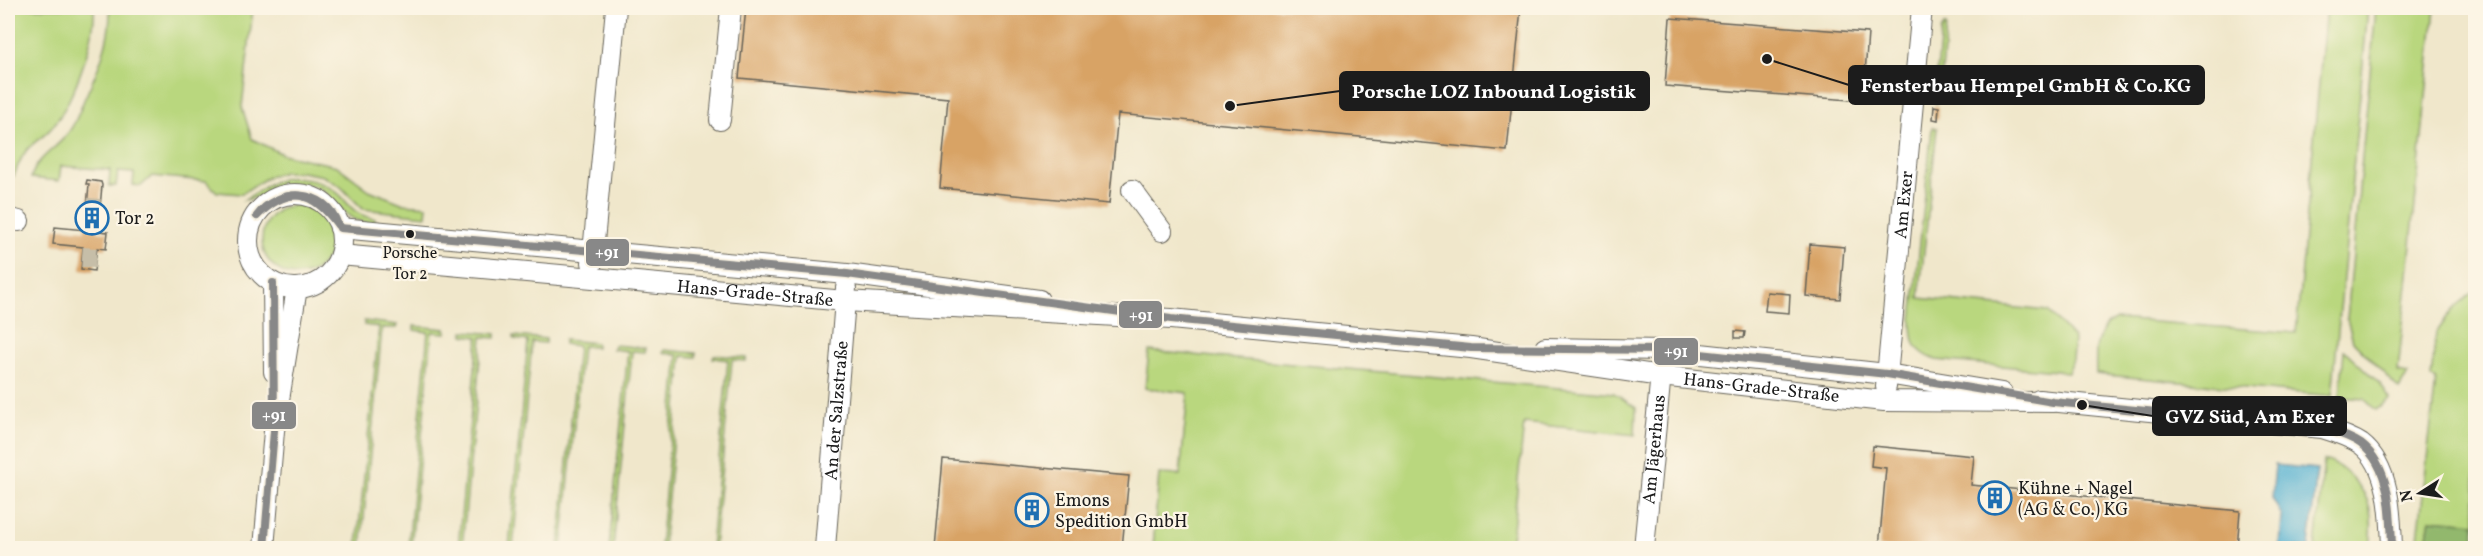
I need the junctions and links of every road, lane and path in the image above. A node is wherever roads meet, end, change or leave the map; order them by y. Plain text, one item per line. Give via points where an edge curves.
1 (616, 8) edge
2 (731, 8) edge
3 (1922, 8) edge
4 (720, 120) dead end
5 (1132, 190) dead end
6 (340, 228) junction
7 (1162, 231) dead end
8 (593, 250) junction
9 (340, 255) junction
10 (847, 274) junction
11 (591, 278) junction
12 (273, 283) junction
13 (297, 288) junction
14 (845, 301) junction
15 (1171, 319) junction
16 (1471, 348) junction
17 (1663, 350) junction
18 (1887, 374) junction
19 (1661, 376) junction
20 (1884, 401) junction
21 (2053, 402) junction
22 (274, 431) junction
23 (264, 549) edge
24 (825, 549) edge
25 (1644, 549) edge
26 (2392, 549) edge

1 - 8 street
2 - 4 street
3 - 18 street, Am Exer
5 - 7 street
6 - 8 street, Hans-Grade-Straße
6 - 9 street
6 - 12 street via 334,214 310,196 295,194 266,204 250,229 249,244 257,269
8 - 10 street, Hans-Grade-Straße
8 - 11 street
9 - 11 street, Hans-Grade-Straße
9 - 13 street via 324,279
10 - 14 street, An der Salzstraße
10 - 15 street, Hans-Grade-Straße
11 - 14 street, Hans-Grade-Straße
12 - 13 street
12 - 22 street
13 - 22 street
14 - 15 street, Hans-Grade-Straße
14 - 24 street, An der Salzstraße
15 - 16 street, Hans-Grade-Straße
16 - 17 street, Hans-Grade-Straße
16 - 19 street, Hans-Grade-Straße
17 - 18 street, Hans-Grade-Straße
17 - 19 street, Am Jägerhaus
18 - 20 street, Am Exer
18 - 21 street, Hans-Grade-Straße
19 - 20 street, Hans-Grade-Straße
19 - 25 street, Am Jägerhaus
20 - 21 street, Hans-Grade-Straße
21 - 26 street, Hans-Grade-Straße via 2322,428 2345,436 2368,452 2383,480 2391,513
22 - 23 street

